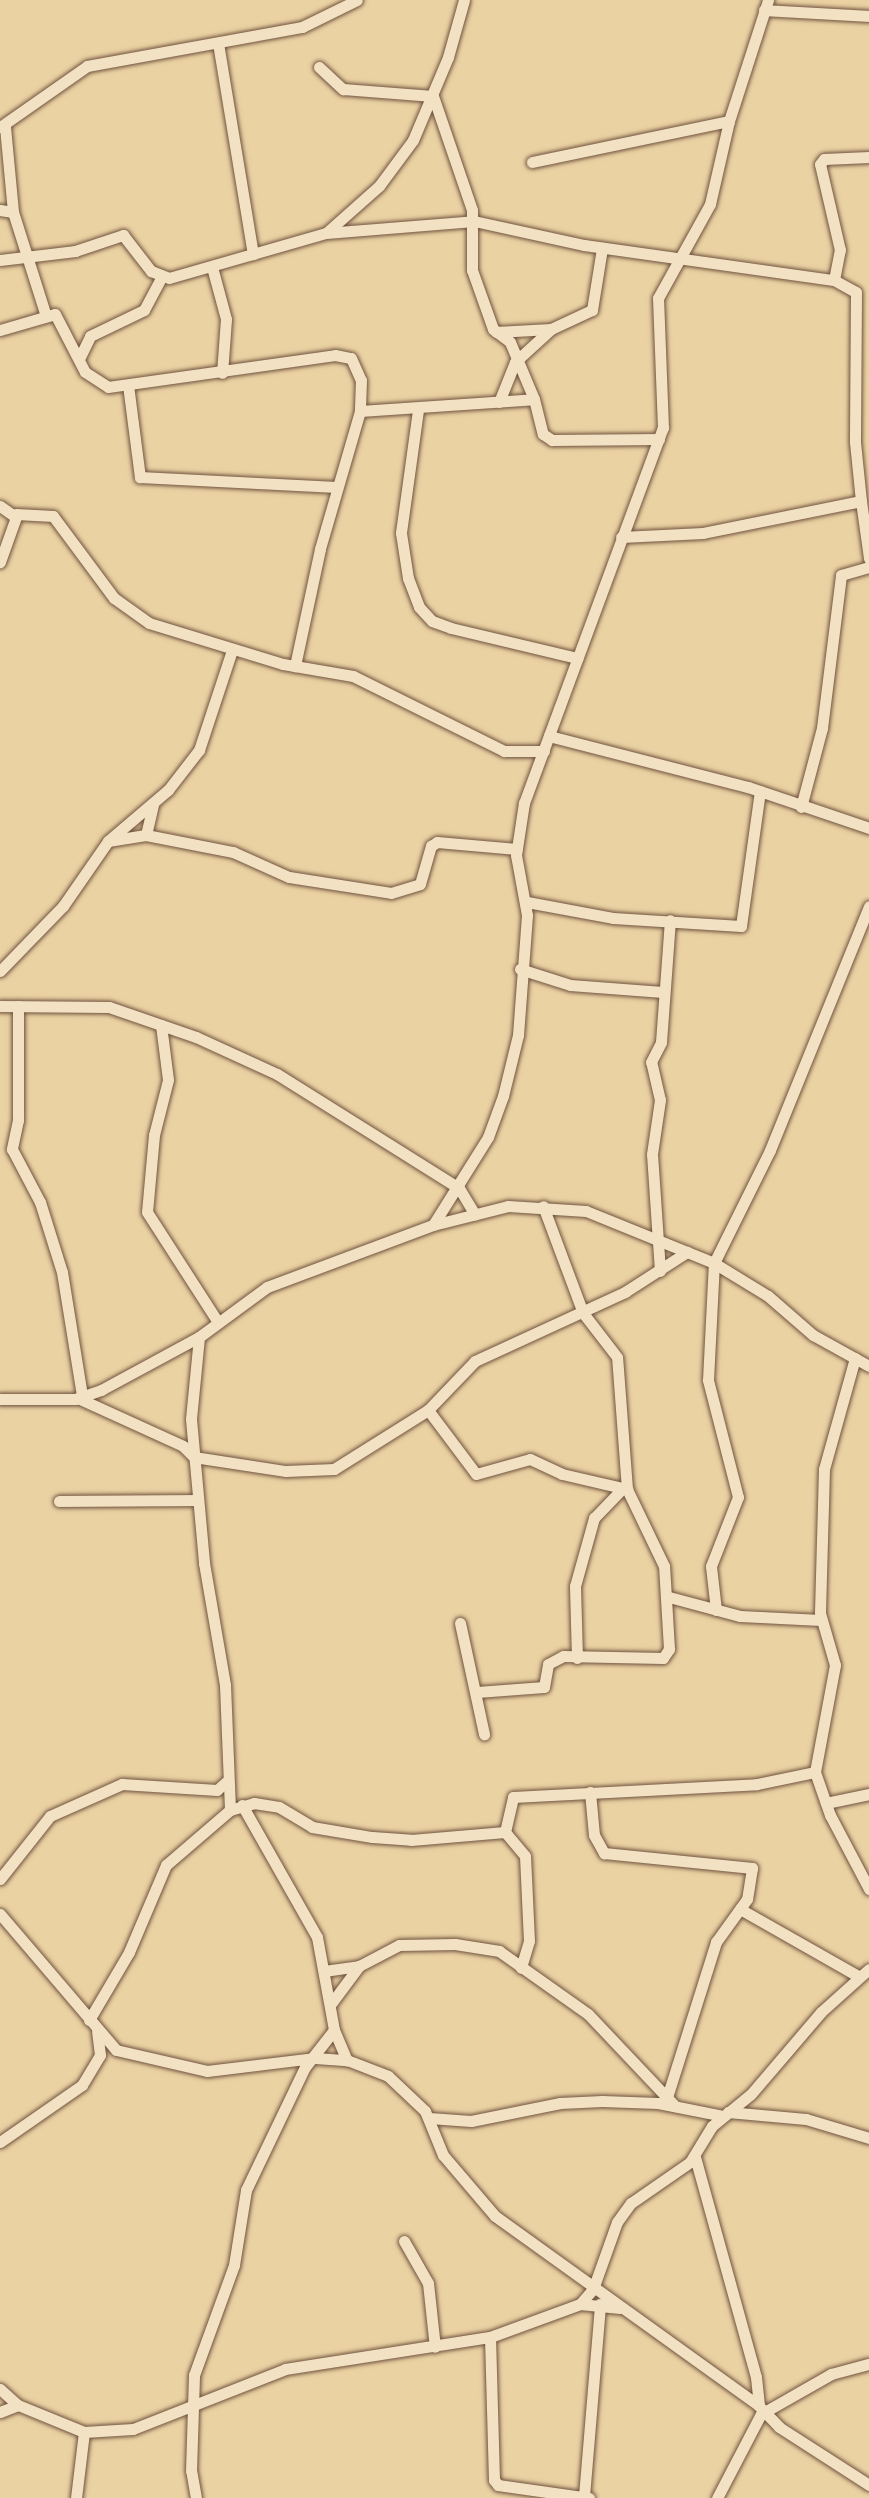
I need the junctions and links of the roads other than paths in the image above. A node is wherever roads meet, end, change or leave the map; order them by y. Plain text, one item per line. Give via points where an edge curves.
1 (357, 0) edge
2 (464, 0) edge
3 (766, 5) edge
4 (869, 16) edge
5 (218, 43) junction
6 (319, 67) dead end
7 (433, 96) junction
8 (729, 121) junction
9 (2, 127) edge
10 (869, 157) edge
11 (532, 162) dead end
12 (0, 210) edge
13 (13, 212) junction
14 (474, 221) junction
15 (326, 233) junction
16 (602, 248) junction
17 (26, 253) junction
18 (253, 254) junction
19 (0, 260) edge
20 (679, 260) junction
21 (212, 267) junction
22 (161, 278) junction
23 (834, 280) junction
24 (863, 291) edge
25 (45, 313) junction
26 (551, 329) junction
27 (0, 330) edge
28 (496, 332) junction
29 (864, 348) edge
30 (79, 360) junction
31 (515, 362) junction
32 (222, 373) junction
33 (128, 385) junction
34 (534, 399) junction
35 (499, 402) junction
36 (418, 410) junction
37 (360, 411) junction
38 (659, 439) junction
39 (336, 487) junction
40 (861, 501) junction
41 (0, 506) edge
42 (16, 514) junction
43 (621, 537) junction
44 (869, 558) edge
45 (0, 562) edge
46 (869, 567) edge
47 (232, 650) junction
48 (577, 658) junction
49 (295, 666) junction
50 (549, 736) junction
51 (544, 751) junction
52 (760, 791) junction
53 (153, 804) junction
54 (801, 807) junction
55 (869, 828) edge
56 (146, 835) junction
57 (108, 841) junction
58 (517, 849) junction
59 (527, 902) junction
60 (869, 906) edge
61 (670, 920) junction
62 (520, 969) junction
63 (0, 971) edge
64 (663, 992) junction
65 (0, 1006) edge
66 (18, 1006) junction
67 (161, 1025) junction
68 (459, 1188) junction
69 (543, 1206) junction
70 (475, 1215) junction
71 (433, 1225) junction
72 (658, 1242) junction
73 (687, 1252) junction
74 (714, 1263) junction
75 (660, 1271) junction
76 (583, 1313) junction
77 (218, 1322) junction
78 (199, 1337) junction
79 (855, 1358) junction
80 (869, 1366) edge
81 (79, 1398) junction
82 (0, 1399) edge
83 (428, 1410) junction
84 (194, 1457) junction
85 (625, 1488) junction
86 (197, 1500) junction
87 (59, 1501) dead end
88 (669, 1597) junction
89 (716, 1610) junction
90 (821, 1620) junction
91 (460, 1623) dead end
92 (577, 1658) junction
93 (477, 1692) junction
94 (484, 1734) dead end
95 (815, 1772) junction
96 (223, 1781) junction
97 (590, 1792) junction
98 (869, 1794) edge
99 (826, 1803) junction
100 (236, 1808) junction
101 (505, 1832) junction
102 (0, 1879) edge
103 (869, 1889) edge
104 (740, 1909) junction
105 (0, 1914) edge
106 (359, 1966) junction
107 (521, 1968) junction
108 (324, 1971) junction
109 (864, 1972) edge
110 (330, 2005) junction
111 (89, 2020) junction
112 (97, 2030) junction
113 (334, 2030) junction
114 (116, 2050) junction
115 (100, 2055) junction
116 (315, 2058) junction
117 (347, 2060) junction
118 (302, 2063) junction
119 (751, 2094) junction
120 (671, 2102) junction
121 (753, 2112) junction
122 (725, 2114) junction
123 (429, 2118) junction
124 (869, 2138) edge
125 (0, 2142) edge
126 (695, 2157) junction
127 (404, 2241) dead end
128 (595, 2285) junction
129 (580, 2304) junction
130 (600, 2304) junction
131 (630, 2312) junction
132 (490, 2337) junction
133 (435, 2347) junction
134 (869, 2364) edge
135 (0, 2389) edge
136 (18, 2405) junction
137 (191, 2407) junction
138 (762, 2410) junction
139 (0, 2412) edge
140 (84, 2432) junction
141 (869, 2485) edge
142 (587, 2497) edge
143 (76, 2498) edge
144 (196, 2498) edge
145 (717, 2498) edge

1 - 5 street via 302,27
2 - 7 street
3 - 4 street
3 - 8 street
5 - 9 street via 87,66
5 - 18 street
6 - 7 street via 343,89
7 - 14 street
7 - 15 street via 391,173
8 - 11 street
8 - 20 street via 710,204
9 - 13 street
10 - 23 street via 824,159 820,164 840,250
12 - 13 street
13 - 17 street
14 - 15 street
14 - 16 street
14 - 28 street via 472,270
15 - 18 street
16 - 20 street
16 - 26 street via 592,310
17 - 19 street
17 - 22 street via 75,251 123,235
17 - 25 street
18 - 21 street
20 - 23 street
20 - 38 street via 658,298 666,405
21 - 22 street
21 - 32 street via 226,319
22 - 30 street via 144,310 90,336
23 - 24 street
24 - 29 street
25 - 27 street
25 - 30 street via 59,319
26 - 28 street
26 - 31 street
28 - 31 street via 510,342
29 - 40 street via 855,442
30 - 33 street via 99,386
31 - 34 street
31 - 35 street
32 - 33 street
32 - 37 street via 343,355 358,367
33 - 39 street via 140,477
34 - 35 street
34 - 38 street via 543,434 552,440
35 - 36 street
36 - 37 street
36 - 48 street via 401,533 419,607 432,621 451,628
37 - 39 street
38 - 43 street
39 - 49 street
40 - 43 street via 703,533
40 - 44 street
41 - 42 street
42 - 45 street
42 - 47 street via 53,516 107,591 132,614
43 - 48 street
46 - 54 street via 841,575 822,728
47 - 49 street
47 - 53 street via 199,750
48 - 50 street
49 - 51 street via 353,676 504,751
50 - 51 street
50 - 52 street
51 - 58 street via 524,803
52 - 54 street
52 - 61 street via 741,926
53 - 56 street
53 - 57 street
54 - 55 street
56 - 57 street
56 - 58 street via 233,852 289,877 391,893 420,884 431,846 437,842
57 - 63 street via 63,906
58 - 59 street
59 - 61 street via 613,918
59 - 62 street
60 - 74 street via 770,1150
61 - 64 street
62 - 64 street via 570,985
62 - 68 street via 518,1035 503,1096 492,1129
64 - 72 street via 661,1042 651,1062 660,1100 652,1154
65 - 66 street
66 - 67 street via 109,1007
66 - 81 street via 18,1120 12,1149 40,1202 62,1272
67 - 68 street via 261,1065
67 - 77 street via 168,1080 154,1135 147,1212
68 - 70 street
68 - 71 street
69 - 70 street via 508,1206
69 - 72 street via 586,1211
69 - 76 street
70 - 71 street
71 - 77 street via 267,1287
72 - 73 street
72 - 75 street
73 - 74 street
73 - 75 street
74 - 79 street via 768,1296 813,1335
74 - 89 street via 708,1380 738,1497 711,1566
75 - 76 street
76 - 83 street via 475,1361
76 - 85 street via 617,1357
77 - 78 street
78 - 81 street via 123,1381
78 - 84 street via 191,1382
79 - 80 street
79 - 90 street via 824,1469
81 - 82 street
81 - 84 street via 183,1446
83 - 84 street via 334,1469 286,1471
83 - 85 street via 476,1474 530,1459 562,1474
84 - 86 street
85 - 88 street via 654,1539
85 - 92 street via 594,1518 574,1591
86 - 87 street
86 - 96 street via 225,1685
88 - 89 street
88 - 92 street via 669,1649 663,1658
89 - 90 street
90 - 95 street via 835,1665
91 - 93 street
92 - 93 street via 553,1659 544,1687
93 - 94 street
95 - 97 street via 757,1784
95 - 99 street
96 - 100 street
96 - 102 street via 122,1784 50,1816
97 - 101 street via 513,1797
97 - 104 street via 600,1851 748,1865 752,1873
98 - 99 street
99 - 103 street
100 - 101 street via 268,1803 305,1825 372,1837 411,1840
100 - 108 street via 317,1937
100 - 111 street via 166,1865 129,1952
101 - 107 street via 521,1847 526,1869 529,1941
104 - 109 street
104 - 120 street via 716,1942
105 - 111 street
106 - 107 street via 389,1948 418,1943 499,1951
106 - 108 street
106 - 110 street
107 - 120 street via 588,2014
108 - 110 street
109 - 119 street
110 - 113 street
111 - 112 street
112 - 114 street
112 - 115 street
113 - 116 street
113 - 117 street
114 - 115 street
114 - 118 street via 207,2071
115 - 125 street via 71,2095
116 - 117 street
116 - 118 street
117 - 123 street via 388,2076
118 - 137 street via 246,2190 234,2265 194,2375
119 - 121 street
119 - 122 street
120 - 122 street
120 - 123 street via 576,2101 471,2121
121 - 122 street
121 - 124 street via 826,2123
122 - 126 street
123 - 128 street via 443,2155 473,2196
126 - 128 street via 623,2213
126 - 138 street
127 - 133 street via 428,2283
128 - 129 street
128 - 131 street
129 - 130 street
129 - 132 street
130 - 131 street
130 - 142 street
131 - 138 street
132 - 133 street
132 - 142 street via 494,2480 498,2485
133 - 137 street via 285,2369
134 - 138 street via 831,2374
135 - 136 street
136 - 139 street
136 - 140 street
137 - 140 street via 142,2427
137 - 144 street
138 - 141 street
138 - 145 street
140 - 143 street

